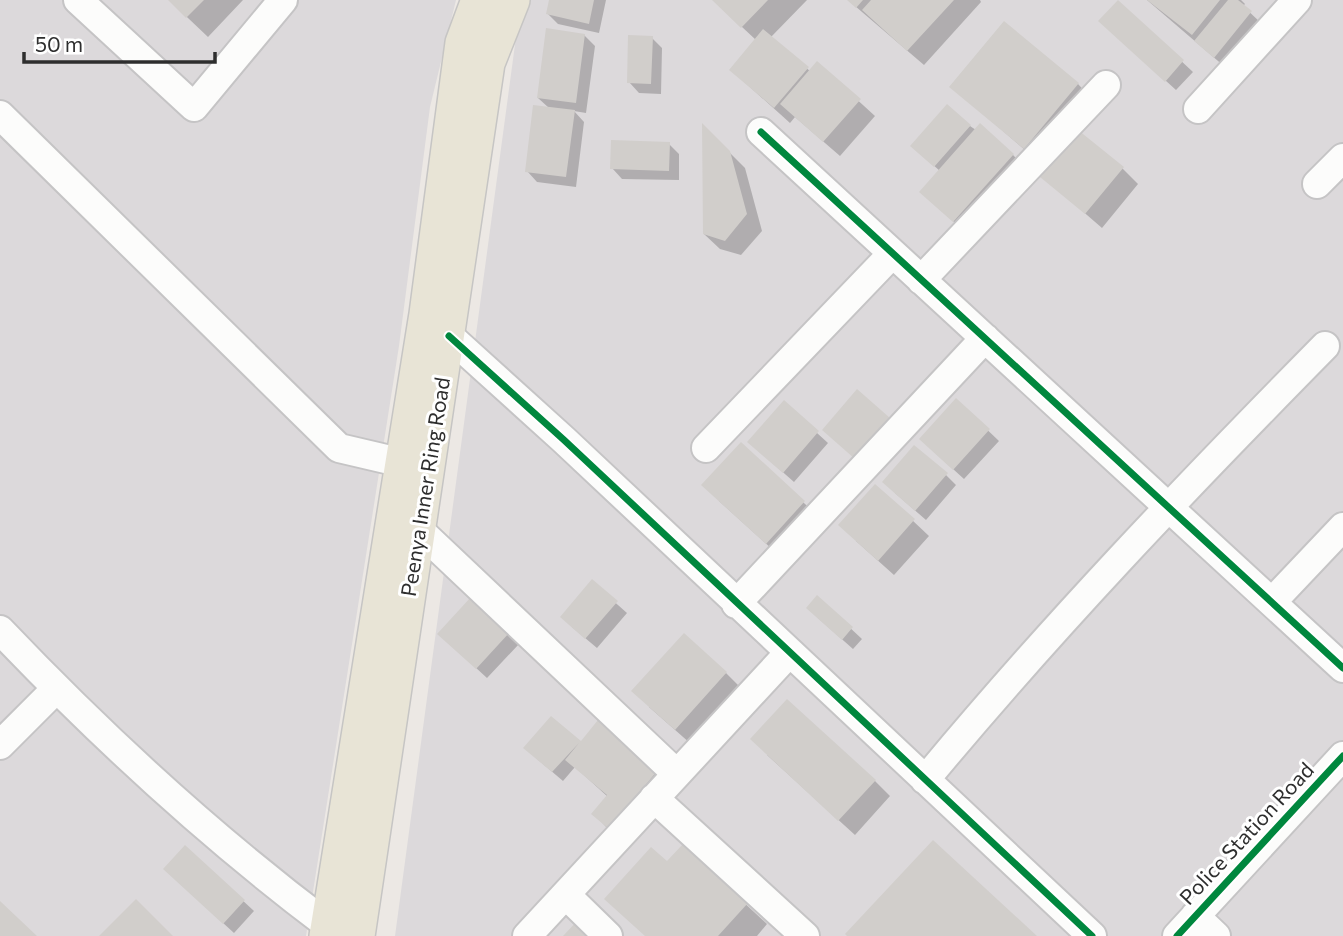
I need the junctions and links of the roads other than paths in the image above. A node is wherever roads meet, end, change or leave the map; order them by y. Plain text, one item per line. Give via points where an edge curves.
1 (78, 0) edge
2 (283, 0) edge
3 (479, 0) edge
4 (512, 0) edge
5 (1297, 0) edge
6 (1106, 85) dead end
7 (1198, 109) dead end
8 (0, 115) edge
9 (761, 132) dead end
10 (1343, 158) edge
11 (1317, 184) dead end
12 (892, 254) junction
13 (921, 280) junction
14 (449, 336) junction
15 (985, 338) junction
16 (1325, 346) dead end
17 (706, 448) dead end
18 (403, 463) junction
19 (1167, 506) junction
20 (1343, 527) edge
21 (419, 530) junction
22 (1272, 602) junction
23 (736, 604) junction
24 (0, 630) edge
25 (789, 653) junction
26 (1343, 668) edge
27 (56, 689) junction
28 (0, 745) edge
29 (1343, 756) edge
30 (677, 774) junction
31 (925, 780) junction
32 (654, 798) junction
33 (566, 895) junction
34 (1186, 926) edge
35 (338, 933) edge
36 (527, 936) edge
37 (608, 936) edge
38 (805, 936) edge
39 (1092, 936) edge
40 (1216, 936) edge

1 - 2 street via 194,107
3 - 18 main road, Peenya Inner Ring Road via 463,43
4 - 14 main road, Peenya Inner Ring Road via 488,63
5 - 7 street
6 - 13 street
8 - 18 street via 339,448
9 - 12 street
10 - 11 street
12 - 13 street
12 - 17 street
13 - 15 street
14 - 21 main road, Peenya Inner Ring Road
14 - 23 street
15 - 19 street
15 - 23 street
16 - 19 street
18 - 35 main road, Peenya Inner Ring Road
19 - 22 street
19 - 31 street
20 - 22 street
21 - 30 street
21 - 35 main road, Peenya Inner Ring Road
22 - 26 street
23 - 25 street
24 - 27 street
25 - 30 street
25 - 31 street
27 - 28 street
27 - 35 street via 249,864
29 - 34 street, Police Station Road
30 - 32 street
31 - 39 street
32 - 33 street
32 - 38 street
33 - 36 street
33 - 37 street
34 - 40 street

